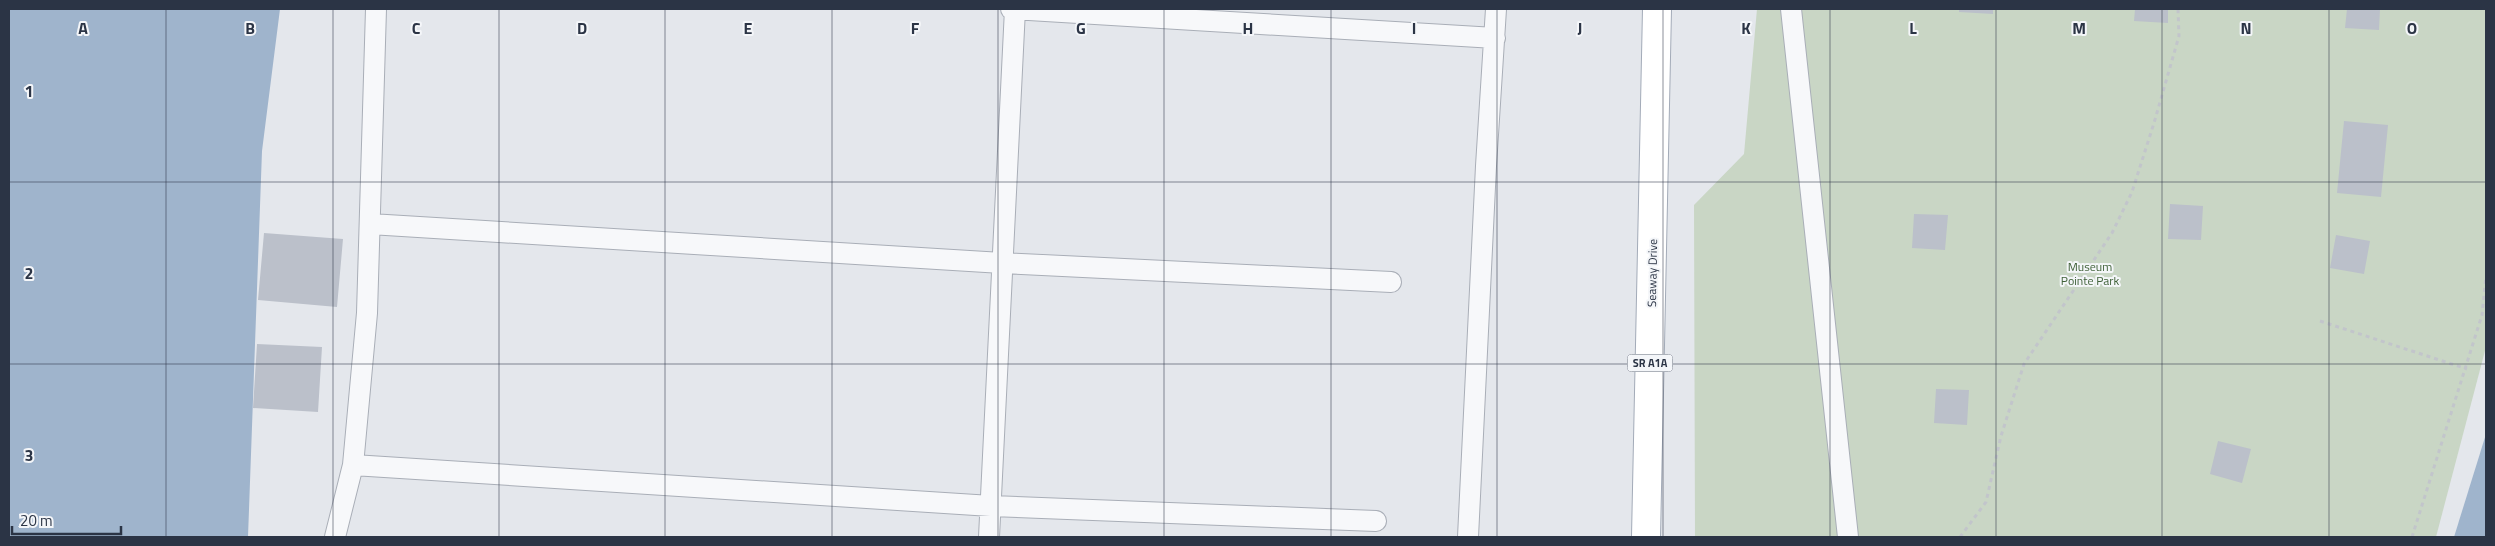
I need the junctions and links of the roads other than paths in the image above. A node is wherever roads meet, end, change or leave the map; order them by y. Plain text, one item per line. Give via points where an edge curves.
1 (376, 9) edge
2 (1013, 9) edge
3 (1496, 9) edge
4 (1657, 9) edge
5 (1791, 9) edge
6 (1495, 38) junction
7 (370, 224) junction
8 (1002, 263) junction
9 (1391, 282) dead end
10 (353, 465) junction
11 (990, 506) junction
12 (1376, 521) dead end
13 (336, 537) edge
14 (989, 537) edge
15 (1468, 537) edge
16 (1646, 537) edge
17 (1848, 537) edge

1 - 7 lane
2 - 6 lane
2 - 8 lane
3 - 6 lane
4 - 16 main road, Seaway Drive / SR A1A
5 - 17 lane
6 - 15 lane
7 - 8 lane
7 - 10 lane via 367,314
8 - 9 lane
8 - 11 lane
10 - 11 lane
10 - 13 lane
11 - 12 lane
11 - 14 lane

